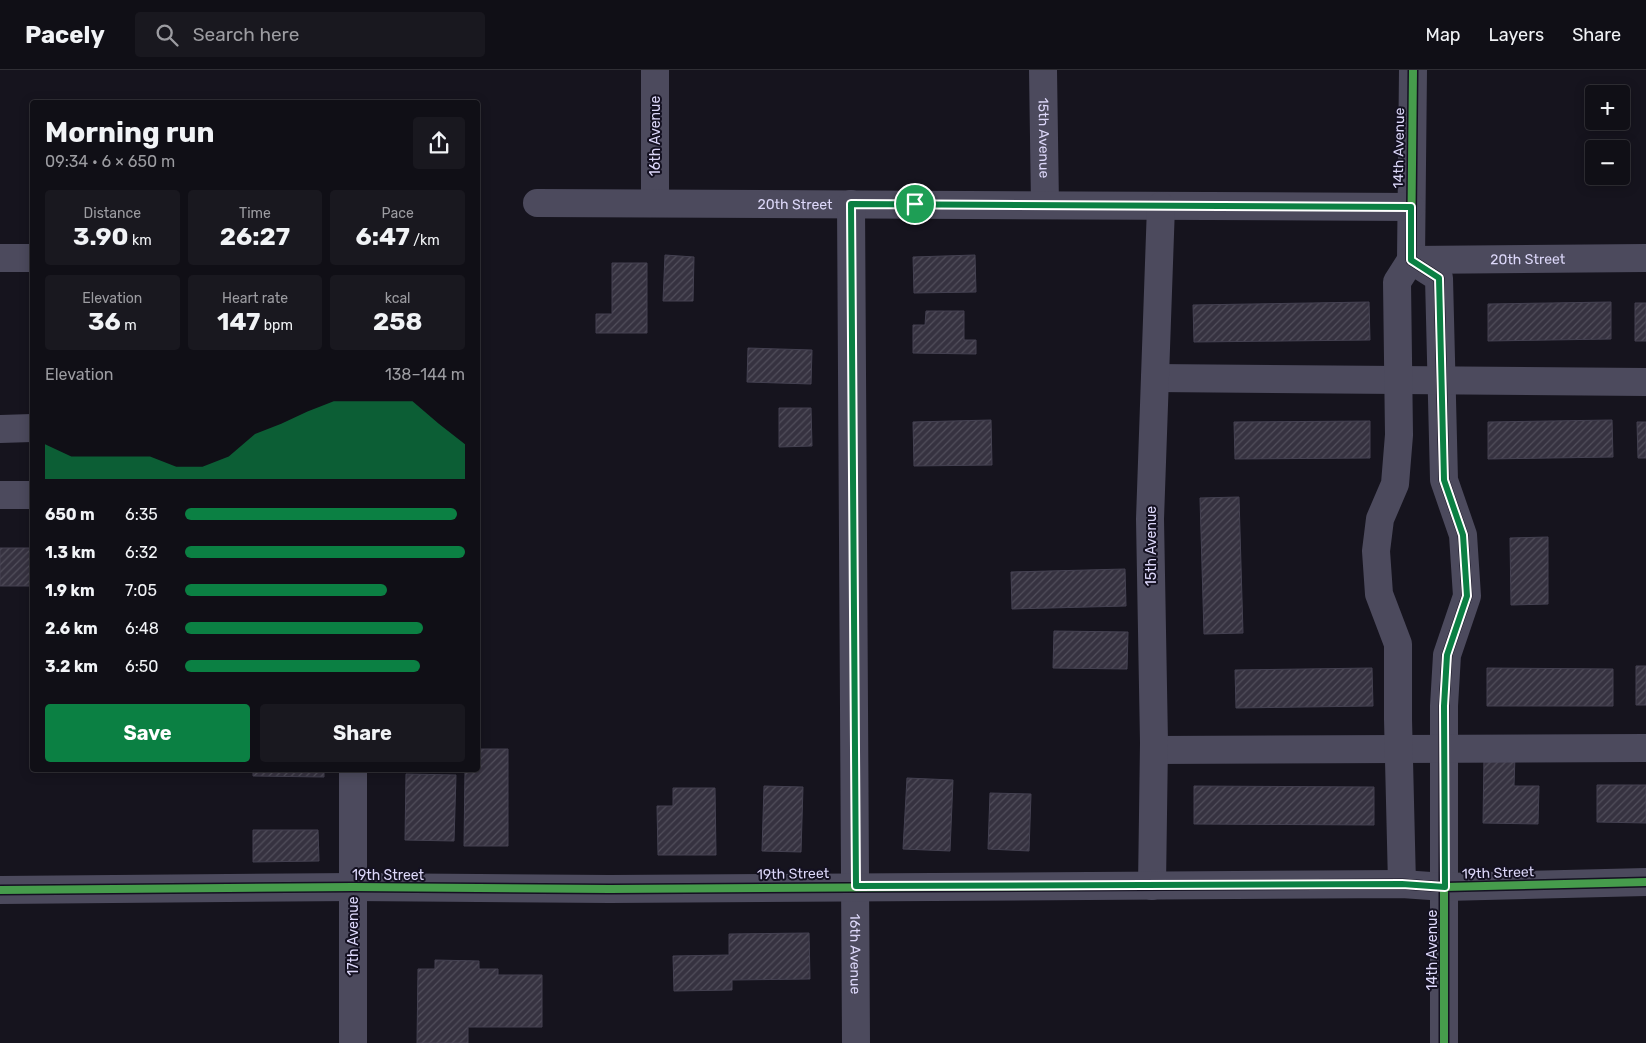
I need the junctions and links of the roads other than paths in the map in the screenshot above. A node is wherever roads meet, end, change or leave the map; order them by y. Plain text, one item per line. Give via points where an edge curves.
1 (655, 70) edge
2 (1043, 70) edge
3 (1413, 70) edge
4 (537, 202) dead end
5 (656, 203) junction
6 (851, 204) junction
7 (1045, 205) junction
8 (1161, 206) junction
9 (1411, 207) junction
10 (0, 258) edge
11 (30, 258) edge
12 (1646, 258) edge
13 (1411, 260) junction
14 (1155, 378) junction
15 (1398, 380) junction
16 (1442, 381) junction
17 (1646, 382) edge
18 (30, 428) edge
19 (0, 429) edge
20 (0, 495) edge
21 (30, 495) edge
22 (1646, 748) edge
23 (1445, 749) junction
24 (1154, 750) junction
25 (1399, 750) junction
26 (353, 772) edge
27 (1646, 882) edge
28 (1402, 884) junction
29 (856, 886) junction
30 (1152, 886) junction
31 (353, 887) junction
32 (1445, 887) junction
33 (0, 890) edge
34 (353, 1043) edge
35 (856, 1043) edge
36 (1444, 1043) edge

1 - 5 street, 16th Avenue
2 - 7 street, 15th Avenue
3 - 9 street, 14th Avenue
4 - 5 street, 20th Street
5 - 6 street, 20th Street
6 - 7 street, 20th Street
6 - 29 street, 16th Avenue
7 - 8 street, 20th Street
8 - 9 street, 20th Street
8 - 14 street, 15th Avenue
9 - 13 street, 14th Avenue
10 - 11 street
12 - 13 street, 20th Street
13 - 15 street via 1397,282
13 - 16 street, 14th Avenue via 1439,278
14 - 15 street
14 - 24 street, 15th Avenue via 1150,519
15 - 16 street
15 - 25 street via 1399,435 1395,484 1380,519 1376,551 1379,594 1398,644
16 - 17 street
16 - 23 street, 14th Avenue via 1444,480 1463,535 1467,596 1447,655
18 - 19 street
20 - 21 street
22 - 23 street
23 - 25 street
23 - 32 street, 14th Avenue
24 - 25 street
24 - 30 street, 15th Avenue
25 - 28 street
26 - 31 street, 17th Avenue
27 - 32 street, 19th Street
28 - 30 street, 19th Street
28 - 32 street, 19th Street
29 - 30 street, 19th Street
29 - 31 street, 19th Street via 610,889
29 - 35 street, 16th Avenue
31 - 33 street, 19th Street
31 - 34 street, 17th Avenue
32 - 36 street, 14th Avenue

